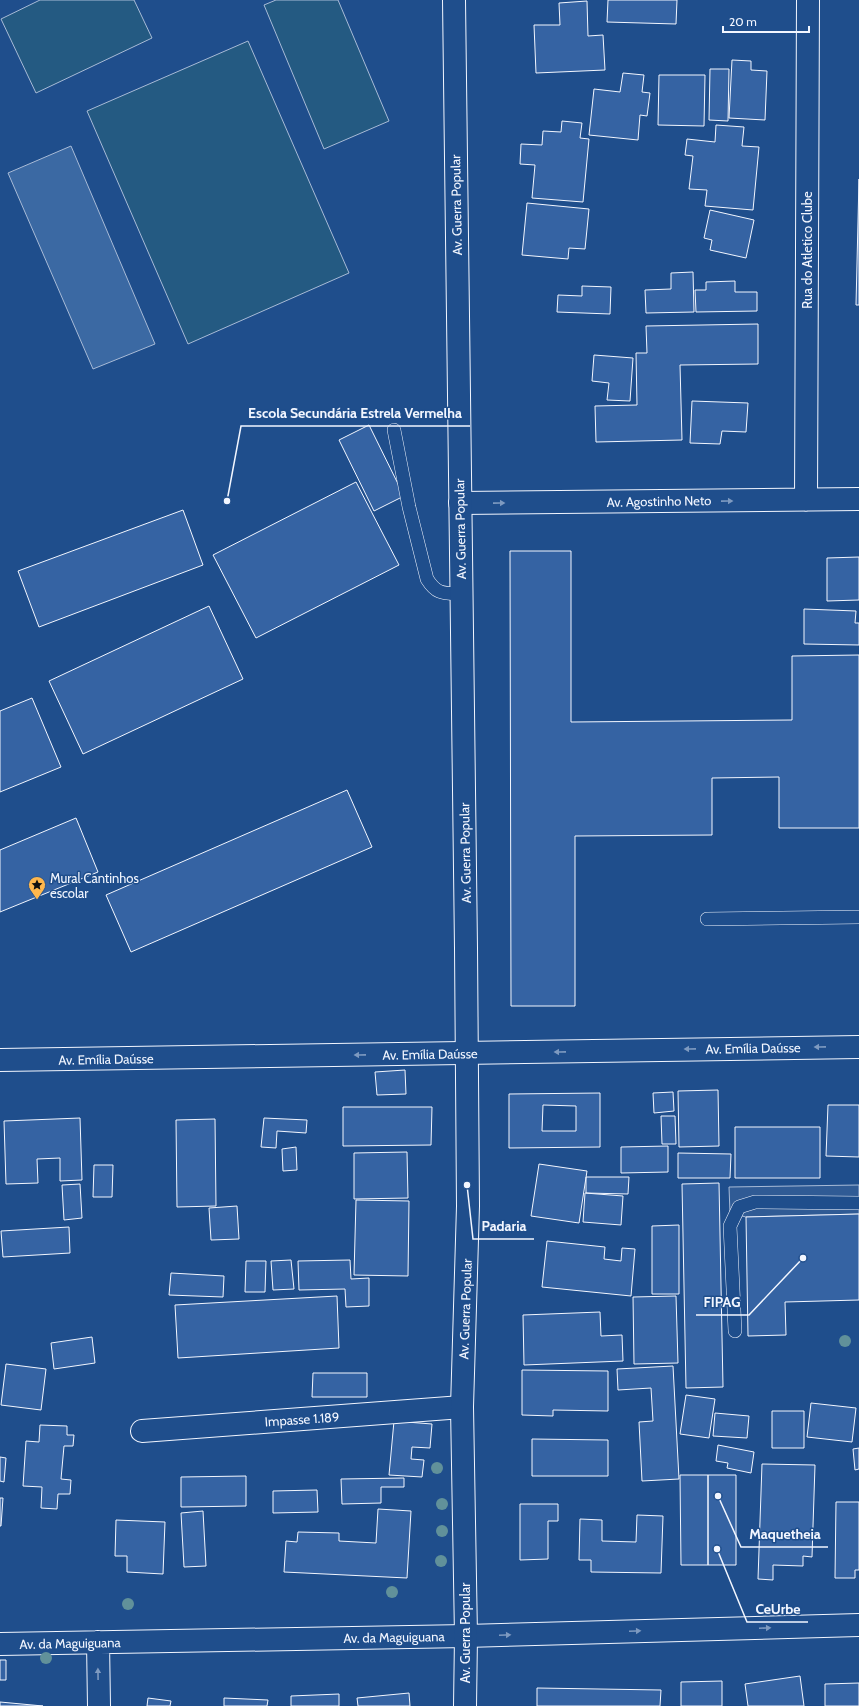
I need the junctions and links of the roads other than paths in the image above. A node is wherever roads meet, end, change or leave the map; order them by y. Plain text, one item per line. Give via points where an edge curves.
1 (454, 0) edge
2 (808, 0) edge
3 (394, 430) dead end
4 (806, 500) junction
5 (859, 500) edge
6 (460, 503) junction
7 (461, 594) junction
8 (859, 917) edge
9 (707, 919) dead end
10 (859, 1047) edge
11 (466, 1053) junction
12 (0, 1060) edge
13 (859, 1203) edge
14 (735, 1331) dead end
15 (462, 1407) junction
16 (142, 1431) dead end
17 (859, 1625) edge
18 (466, 1636) junction
19 (98, 1642) junction
20 (0, 1644) edge
21 (99, 1706) edge
22 (465, 1706) edge

1 - 6 street, Av. Guerra Popular
2 - 4 street, Rua do Atletico Clube
3 - 7 lane via 409,507 427,579 439,593
4 - 5 street, Av. Agostinho Neto
6 -> 4 street, Av. Agostinho Neto
6 - 7 street, Av. Guerra Popular
7 - 11 street, Av. Guerra Popular
8 - 9 lane
10 -> 11 street, Av. Emília Daússe
11 -> 12 street, Av. Emília Daússe
11 - 15 street, Av. Guerra Popular via 468,1206
13 - 14 lane via 755,1202 739,1206 730,1226
15 - 16 street, Impasse 1.189
15 - 18 street, Av. Guerra Popular
18 -> 17 street, Av. da Maguiguana
18 - 19 street, Av. da Maguiguana
18 - 22 street, Av. Guerra Popular
19 - 20 street, Av. da Maguiguana
21 -> 19 street

